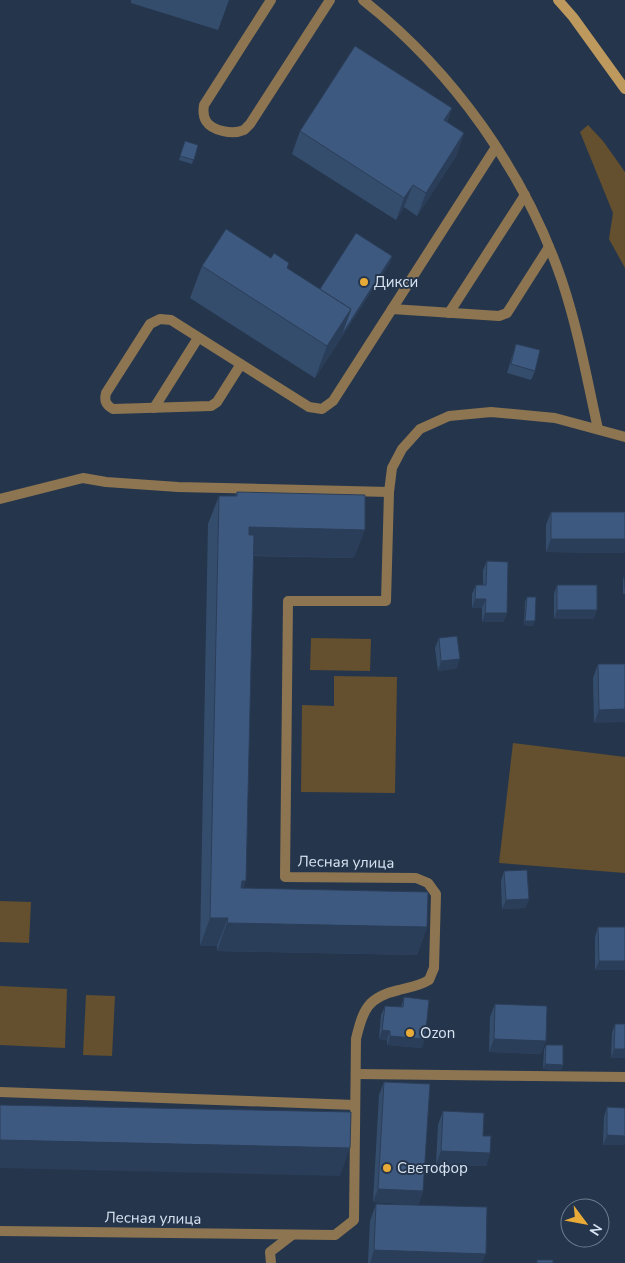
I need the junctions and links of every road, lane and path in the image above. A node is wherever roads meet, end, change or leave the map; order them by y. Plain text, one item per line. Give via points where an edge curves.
1 (271, 0) edge
2 (330, 0) edge
3 (363, 0) edge
4 (558, 0) edge
5 (625, 89) edge
6 (496, 147) junction
7 (525, 196) junction
8 (549, 247) junction
9 (392, 309) junction
10 (449, 313) junction
11 (198, 338) junction
12 (241, 364) junction
13 (154, 408) junction
14 (598, 429) junction
15 (625, 437) edge
16 (389, 492) junction
17 (0, 499) edge
18 (356, 1074) junction
19 (625, 1077) edge
20 (0, 1092) edge
21 (355, 1105) junction
22 (0, 1231) edge
23 (292, 1235) junction
24 (271, 1263) edge

1 - 2 street via 204,105 206,122 214,128 237,131 250,124
3 - 6 street via 432,64
4 - 5 main road
6 - 7 street
6 - 9 street
7 - 8 street
7 - 10 street
8 - 10 street via 507,312 499,316
8 - 14 street via 577,334
9 - 10 street
9 - 12 street via 333,402 322,409 309,407
11 - 12 street
11 - 13 street
11 - 13 street via 171,320 160,319 150,324 104,400 113,409
12 - 13 street via 218,402 211,406
14 - 15 street, Лесная улица
14 - 16 street, Лесная улица via 555,418 492,412 449,416 420,429 402,448 392,468
16 - 17 street via 178,487 83,478
16 - 18 street, Лесная улица via 386,601 288,601 285,877 416,878 428,883 436,894 434,968 430,980 418,987 382,995 370,1003 360,1020 356,1039
18 - 19 street
18 - 21 street, Лесная улица
20 - 21 street
21 - 23 street, Лесная улица via 354,1220 335,1235
22 - 23 street, Лесная улица
23 - 24 street via 270,1252

